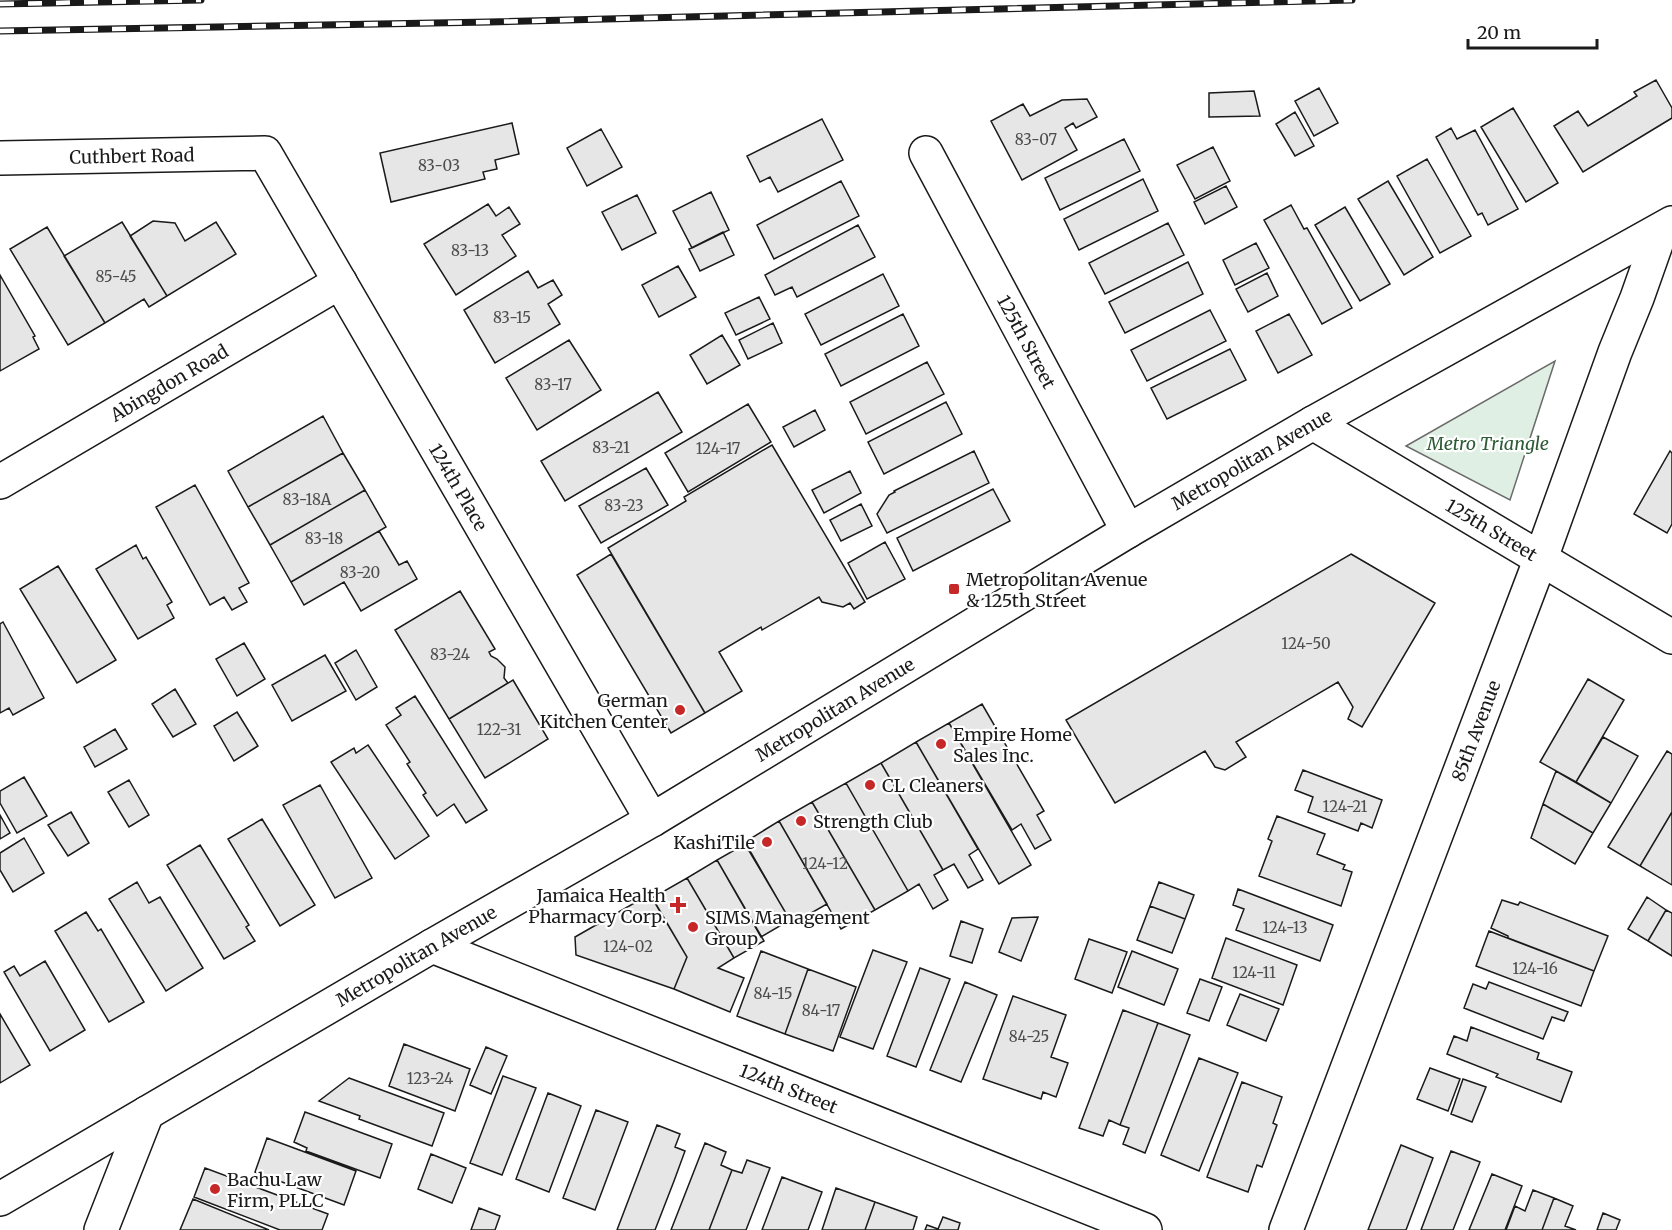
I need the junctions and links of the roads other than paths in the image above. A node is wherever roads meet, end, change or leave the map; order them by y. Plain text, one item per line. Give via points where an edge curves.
1 (265, 153) joint
2 (926, 153) dead end
3 (0, 158) edge
4 (1666, 227) edge
5 (340, 282) junction
6 (1313, 423) junction
7 (0, 482) edge
8 (1128, 531) junction
9 (1540, 558) junction
10 (1672, 637) edge
11 (652, 820) junction
12 (432, 946) junction
13 (147, 1113) junction
14 (0, 1199) edge
15 (101, 1230) edge
16 (1145, 1230) edge
17 (1286, 1230) edge

1 - 3 street, Cuthbert Road
1 - 5 street, 124th Place
2 - 8 street, 125th Street
4 - 6 street, Metropolitan Avenue
4 - 9 street, 85th Avenue
5 - 7 street, Abingdon Road
5 - 11 street, 124th Place
6 - 8 street, Metropolitan Avenue
6 - 9 street, 125th Street
8 - 11 street, Metropolitan Avenue
9 - 10 street, 125th Street
9 - 17 street, 85th Avenue
11 - 12 street, Metropolitan Avenue
12 - 13 street, Metropolitan Avenue
12 - 16 street, 124th Street
13 - 14 street, Metropolitan Avenue
13 - 15 street

